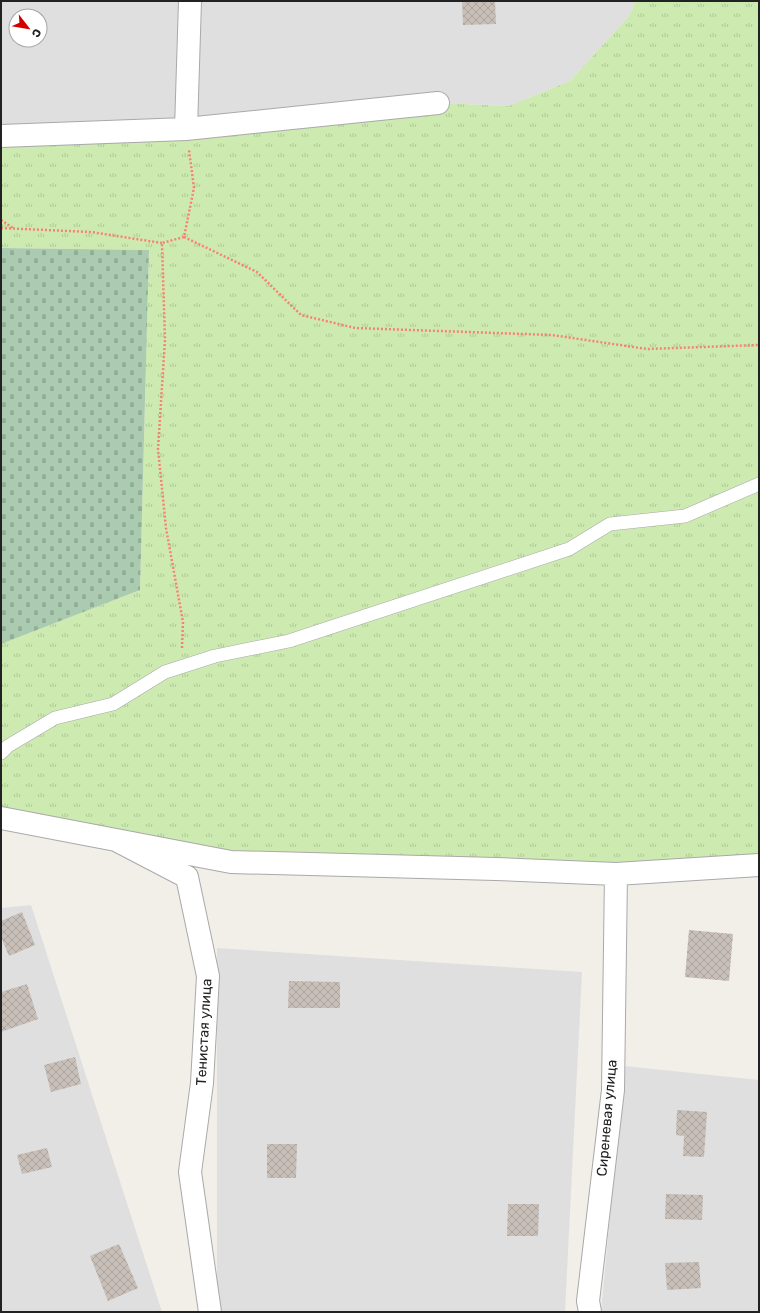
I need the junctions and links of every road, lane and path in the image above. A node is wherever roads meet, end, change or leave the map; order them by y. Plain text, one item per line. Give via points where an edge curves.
1 (190, 1) edge
2 (438, 103) dead end
3 (186, 129) junction
4 (1, 136) edge
5 (1, 220) edge
6 (1, 228) edge
7 (13, 228) junction
8 (184, 237) junction
9 (162, 243) junction
10 (759, 345) edge
11 (759, 484) edge
12 (182, 667) junction
13 (1, 753) edge
14 (1, 818) edge
15 (116, 840) junction
16 (759, 865) edge
17 (616, 874) junction
18 (210, 1312) edge
19 (590, 1312) edge

1 - 3 street
2 - 3 street
3 - 4 street
3 - 8 path via 194,188
5 - 7 path
6 - 7 path
7 - 9 path via 91,232
8 - 9 path
8 - 10 path via 257,272 301,315 355,328 552,335 647,349
9 - 12 path via 165,340 158,450 166,528 183,622
11 - 12 lane via 685,516 610,524 569,549 289,641 215,656
12 - 13 lane via 165,672 113,704 55,718 8,746
14 - 15 street, Тенистая улица
15 - 17 street via 231,862 496,868
15 - 18 street, Тенистая улица via 187,877 208,976 202,1084 190,1172
16 - 17 street
17 - 19 street, Сиреневая улица via 613,1090 588,1301

